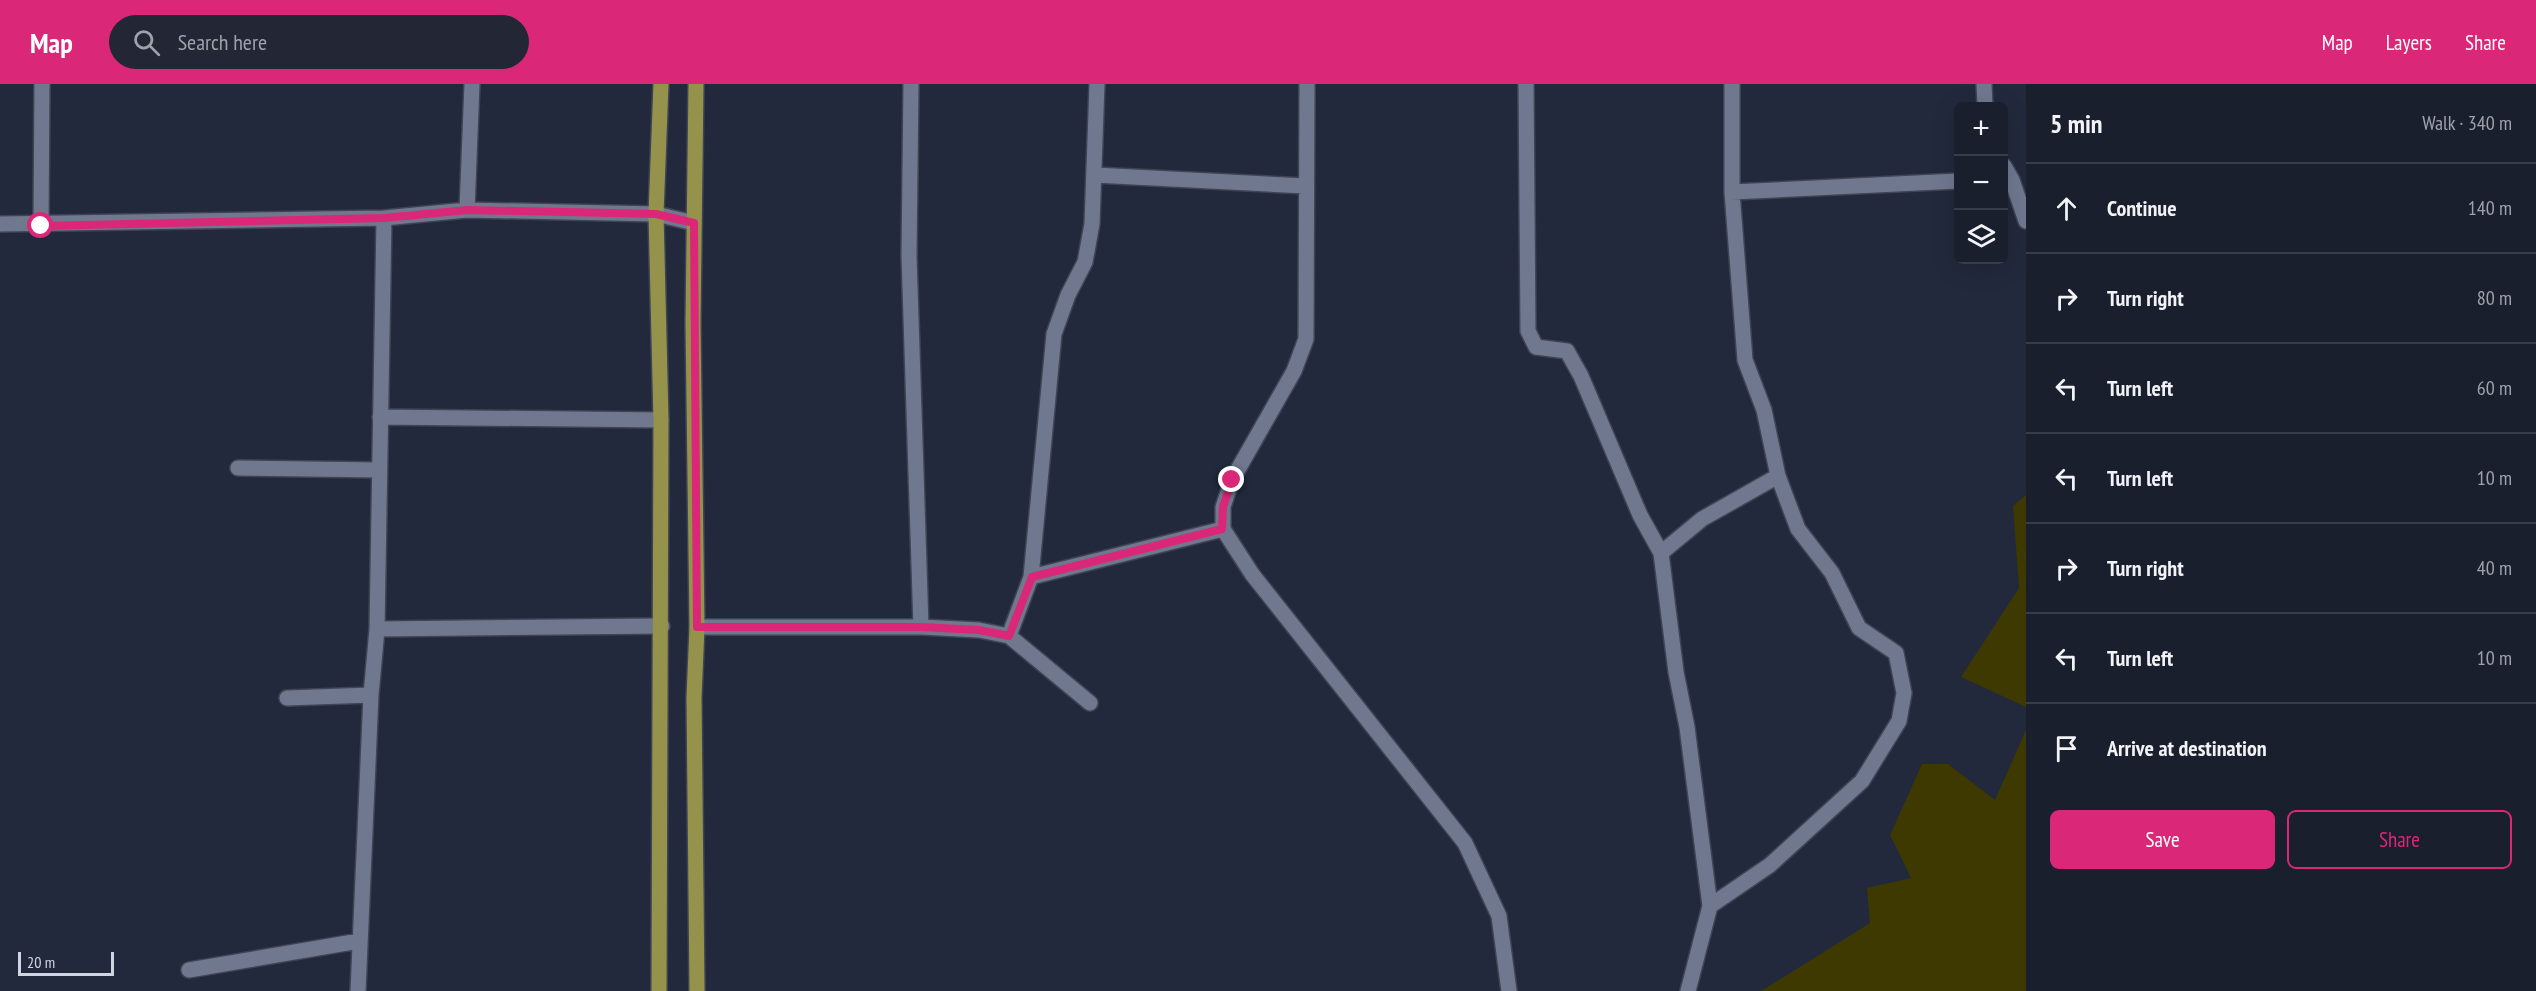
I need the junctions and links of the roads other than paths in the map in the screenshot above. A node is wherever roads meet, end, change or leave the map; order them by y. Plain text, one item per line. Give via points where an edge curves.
1 (42, 84) edge
2 (472, 84) edge
3 (661, 84) edge
4 (696, 84) edge
5 (911, 84) edge
6 (1097, 84) edge
7 (1307, 84) edge
8 (1526, 84) edge
9 (1732, 84) edge
10 (1984, 84) edge
11 (1985, 102) edge
12 (1095, 175) junction
13 (2008, 180) edge
14 (1954, 182) edge
15 (1305, 186) junction
16 (1732, 192) junction
17 (467, 210) junction
18 (656, 214) junction
19 (384, 218) junction
20 (2026, 221) edge
21 (694, 223) junction
22 (0, 224) edge
23 (41, 226) junction
24 (380, 417) junction
25 (661, 420) junction
26 (238, 468) dead end
27 (379, 470) junction
28 (1778, 476) junction
29 (1222, 529) junction
30 (1661, 553) junction
31 (1032, 577) junction
32 (662, 626) junction
33 (697, 627) junction
34 (921, 627) junction
35 (377, 629) junction
36 (1009, 636) junction
37 (371, 695) junction
38 (287, 698) dead end
39 (1090, 703) dead end
40 (1710, 906) junction
41 (359, 941) junction
42 (189, 970) dead end
43 (358, 991) edge
44 (659, 991) edge
45 (697, 991) edge
46 (1509, 991) edge
47 (1688, 991) edge

1 - 23 street
2 - 17 street
3 - 18 main road
4 - 21 main road
5 - 34 street via 909,256
6 - 12 street
7 - 15 street
8 - 30 street via 1528,331 1536,347 1567,351 1640,515
9 - 16 street
10 - 11 street
12 - 15 street
12 - 31 street via 1085,262 1054,334
13 - 20 street
14 - 16 street
15 - 29 street via 1306,339 1294,371 1232,480 1223,507
16 - 28 street via 1745,360 1764,410
17 - 18 street
17 - 19 street
18 - 21 street
18 - 25 main road
19 - 23 street
19 - 24 street
21 - 33 main road
22 - 23 street
24 - 25 street
24 - 27 street
25 - 32 main road
26 - 27 street
27 - 35 street
28 - 30 street via 1702,519
28 - 40 street via 1798,529 1832,573 1859,628 1896,653 1904,693 1899,721 1862,781 1770,865
29 - 31 street
29 - 46 street via 1252,574 1465,843 1499,916
30 - 40 street
31 - 36 street
32 - 35 street
32 - 44 main road
33 - 34 street
33 - 45 main road
34 - 36 street
35 - 37 street
36 - 39 street
37 - 38 street
37 - 41 street
40 - 47 street
41 - 42 street
41 - 43 street

